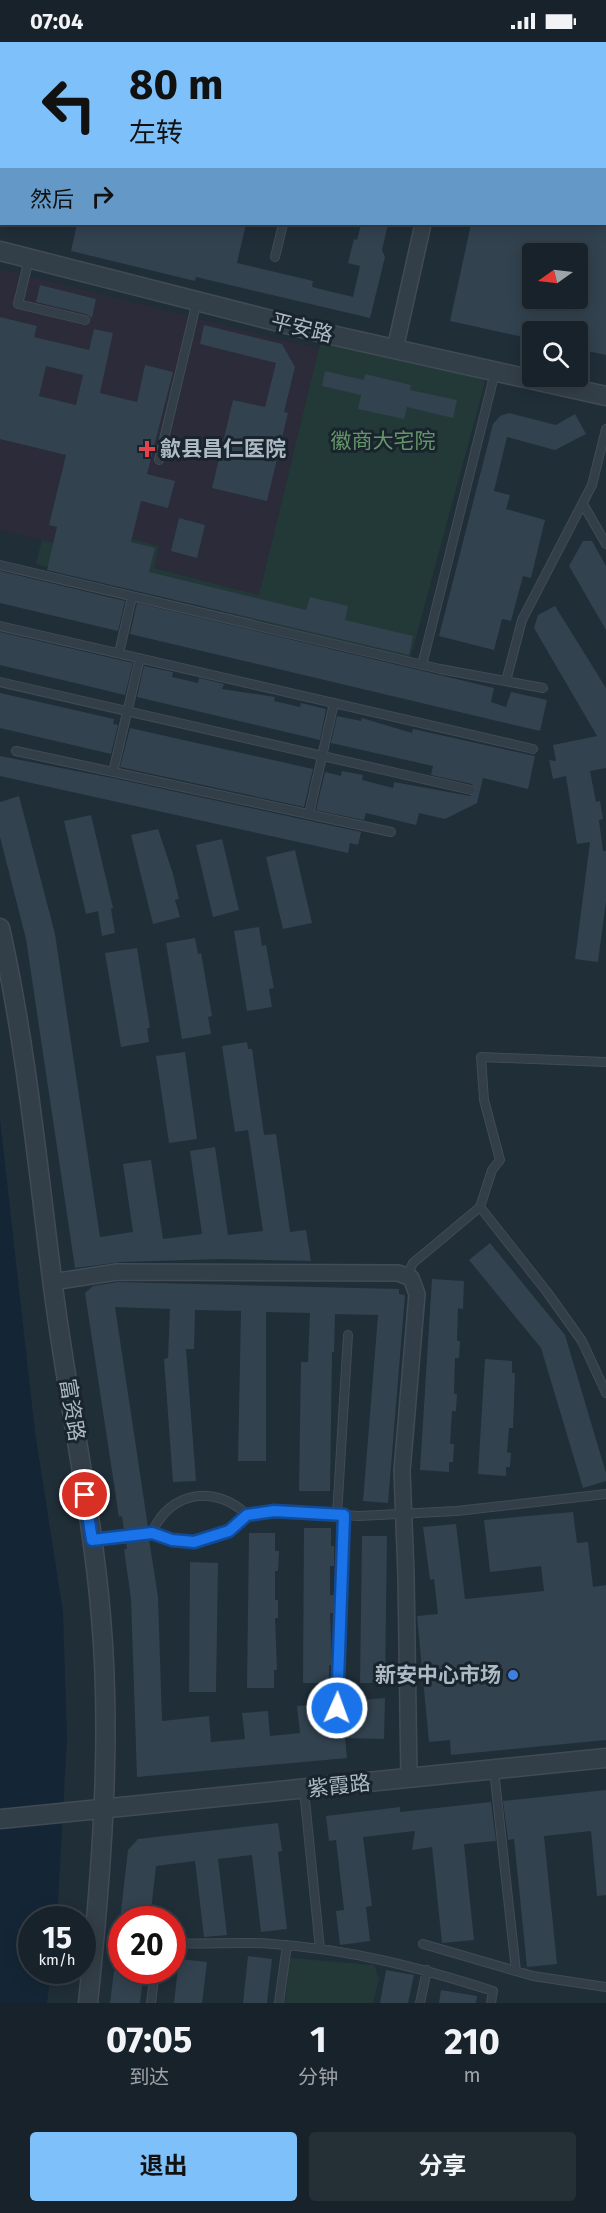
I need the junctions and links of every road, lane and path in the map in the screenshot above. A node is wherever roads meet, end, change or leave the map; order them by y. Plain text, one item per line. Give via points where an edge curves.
1 (283, 225) edge
2 (423, 225) edge
3 (0, 251) edge
4 (275, 257) dead end
5 (29, 259) junction
6 (197, 301) junction
7 (85, 320) dead end
8 (395, 349) junction
9 (495, 371) junction
10 (606, 396) edge
11 (606, 429) edge
12 (159, 460) dead end
13 (583, 504) junction
14 (606, 544) edge
15 (0, 565) edge
16 (132, 597) junction
17 (0, 626) edge
18 (119, 653) junction
19 (140, 658) junction
20 (422, 665) junction
21 (506, 681) junction
22 (0, 682) edge
23 (543, 688) dead end
24 (334, 703) junction
25 (127, 711) junction
26 (533, 749) dead end
27 (16, 751) dead end
28 (322, 756) junction
29 (113, 772) junction
30 (471, 790) dead end
31 (309, 814) junction
32 (391, 831) dead end
33 (0, 928) edge
34 (606, 1062) edge
35 (480, 1207) junction
36 (407, 1275) junction
37 (52, 1282) junction
38 (348, 1335) dead end
39 (606, 1393) edge
40 (606, 1494) edge
41 (404, 1514) junction
42 (247, 1515) junction
43 (340, 1515) junction
44 (152, 1533) junction
45 (92, 1540) junction
46 (337, 1708) dead end
47 (606, 1758) edge
48 (494, 1770) junction
49 (409, 1779) junction
50 (304, 1790) junction
51 (102, 1810) junction
52 (0, 1819) edge
53 (186, 1944) edge
54 (423, 1944) dead end
55 (287, 1945) junction
56 (320, 1949) junction
57 (427, 1970) junction
58 (516, 1971) junction
59 (153, 1984) edge
60 (606, 1988) edge
61 (88, 2003) edge
62 (151, 2003) edge
63 (279, 2003) edge
64 (420, 2003) edge
65 (491, 2003) edge

1 - 4 lane
2 - 8 street
3 - 5 street, 平安路
5 - 6 street, 平安路
5 - 7 lane via 18,304
6 - 8 street, 平安路
6 - 12 lane
8 - 9 street, 平安路
9 - 10 street, 平安路
9 - 20 lane
11 - 13 lane via 597,471
13 - 14 lane
13 - 21 lane via 522,620
15 - 16 lane
16 - 18 lane
16 - 20 lane
17 - 18 lane
18 - 19 lane
19 - 24 lane
19 - 25 lane
20 - 21 lane
21 - 23 lane
22 - 25 lane
24 - 26 lane
24 - 28 lane
25 - 28 lane
25 - 29 lane
27 - 29 lane
28 - 30 lane
28 - 31 lane
29 - 31 lane
31 - 32 lane
33 - 37 street, 富资路 via 29,1103
34 - 35 lane via 481,1058 484,1100 500,1160 492,1170
35 - 36 lane via 413,1263
35 - 39 lane via 582,1341
36 - 37 street via 117,1272
36 - 41 street via 417,1294 402,1471
37 - 45 street, 富资路
38 - 43 lane
40 - 41 lane
41 - 43 lane
41 - 49 street
42 - 43 lane via 274,1511
42 - 44 lane via 229,1531 206,1540 172,1540
42 - 44 lane via 222,1498 190,1497 162,1514
43 - 46 lane
44 - 45 lane
45 - 51 street, 富资路 via 104,1659
47 - 48 street, 紫霞路
48 - 49 street, 紫霞路
48 - 58 lane
49 - 50 street, 紫霞路
50 - 51 street, 紫霞路
50 - 56 lane
51 - 52 street, 紫霞路
51 - 61 street, 富资路
53 - 55 lane via 229,1941
54 - 58 lane
55 - 56 lane
55 - 63 lane
56 - 57 lane
57 - 64 lane
57 - 65 lane via 493,1991
58 - 60 lane
59 - 62 lane

